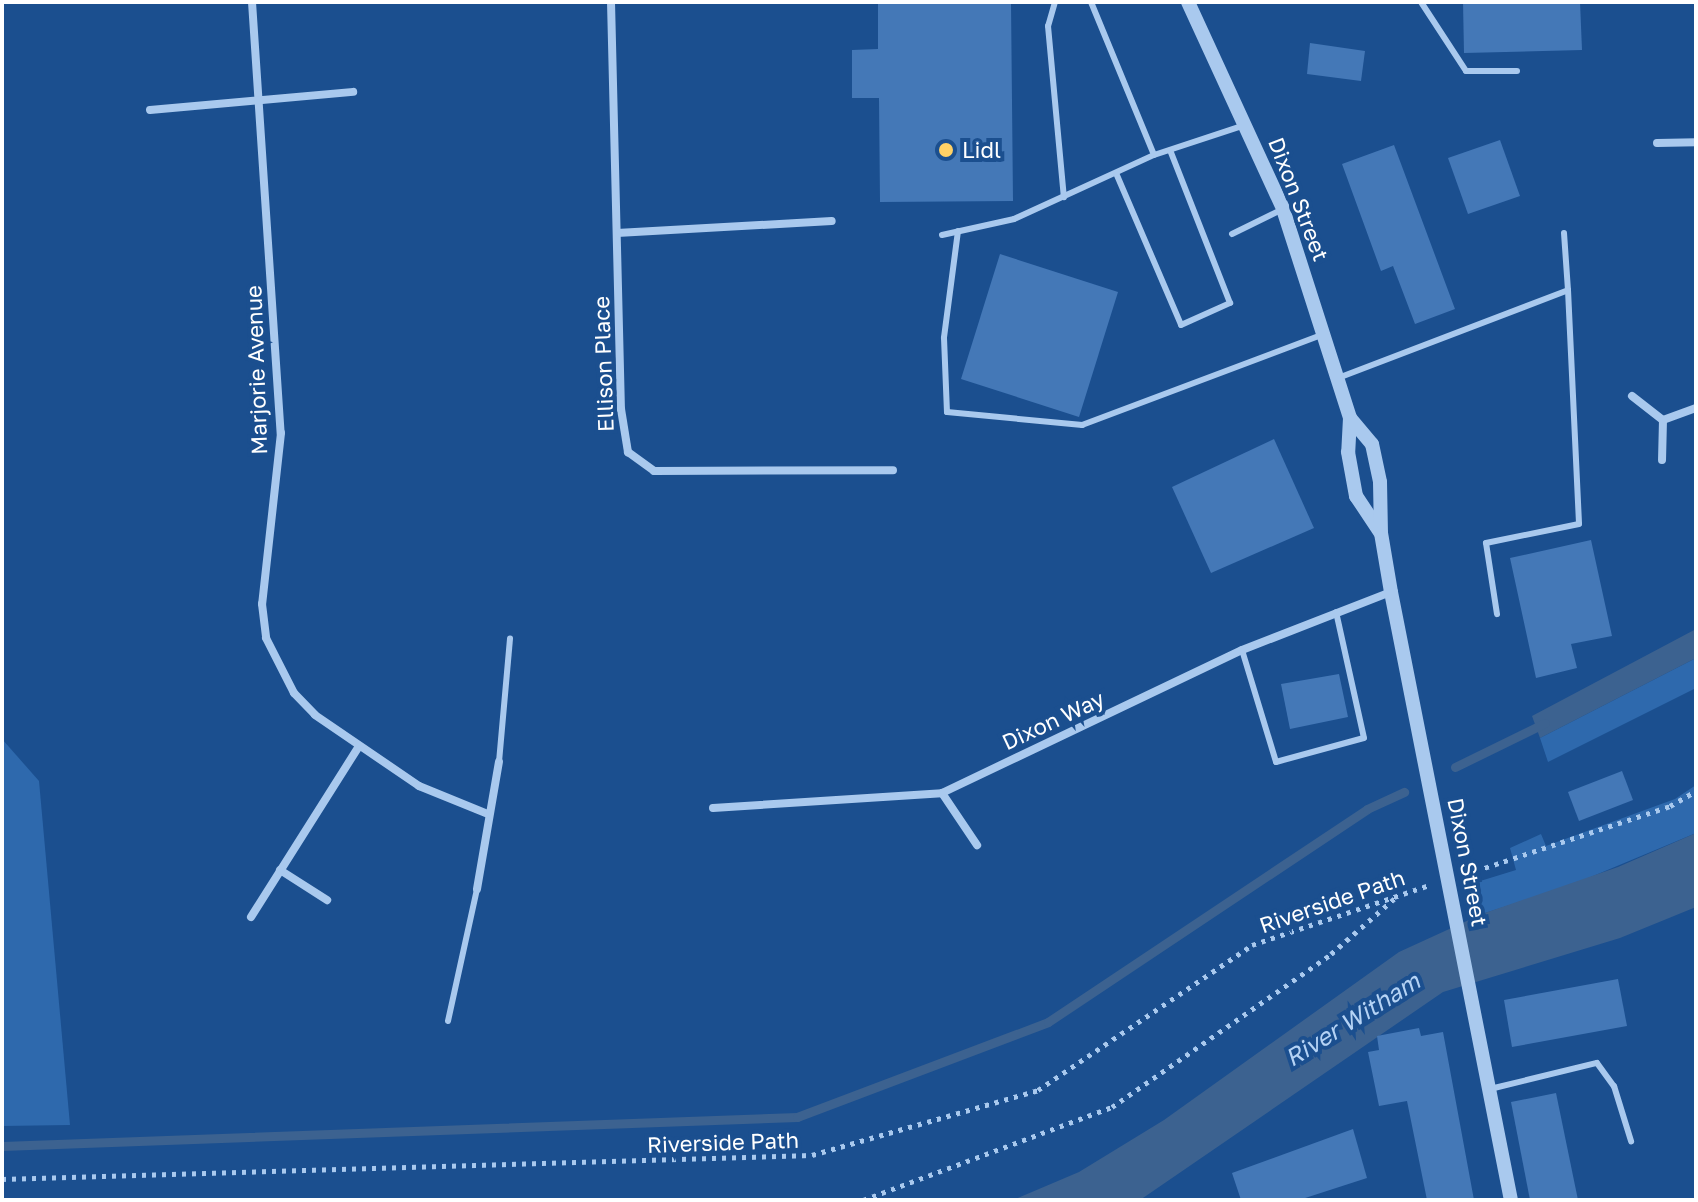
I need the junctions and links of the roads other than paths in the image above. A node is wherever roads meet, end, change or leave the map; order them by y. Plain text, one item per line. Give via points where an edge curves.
1 (252, 2) edge
2 (611, 2) edge
3 (1055, 2) edge
4 (1091, 2) edge
5 (1188, 2) edge
6 (1421, 2) edge
7 (1517, 71) dead end
8 (353, 92) dead end
9 (258, 99) junction
10 (150, 110) dead end
11 (1245, 125) junction
12 (1696, 142) edge
13 (1657, 143) dead end
14 (1170, 150) junction
15 (1154, 155) junction
16 (1116, 173) junction
17 (1064, 197) junction
18 (1283, 209) junction
19 (832, 221) dead end
20 (958, 231) junction
21 (617, 233) junction
22 (1564, 233) dead end
23 (1232, 234) dead end
24 (942, 235) dead end
25 (1568, 290) junction
26 (1324, 334) junction
27 (1338, 378) junction
28 (1632, 396) dead end
29 (1696, 408) edge
30 (1350, 418) junction
31 (1663, 420) junction
32 (1662, 460) dead end
33 (893, 470) dead end
34 (1381, 533) junction
35 (1391, 592) junction
36 (1335, 611) junction
37 (1497, 614) dead end
38 (510, 638) dead end
39 (1242, 650) junction
40 (359, 746) junction
41 (499, 762) joint
42 (942, 793) junction
43 (713, 808) dead end
44 (488, 814) junction
45 (977, 845) dead end
46 (280, 870) junction
47 (477, 889) joint
48 (327, 900) dead end
49 (251, 917) dead end
50 (448, 1021) dead end
51 (1490, 1089) junction
52 (1631, 1141) dead end
53 (1511, 1200) edge

1 - 9 street, Marjorie Avenue
2 - 21 street, Ellison Place
3 - 17 lane via 1048,26
4 - 15 lane
5 - 11 street, Dixon Street
6 - 7 lane via 1466,71
8 - 9 street
9 - 10 street
9 - 40 street, Marjorie Avenue via 281,433 262,604 266,638 294,693
11 - 14 lane
11 - 18 street, Dixon Street
12 - 13 street
14 - 15 lane
14 - 16 lane via 1230,303 1181,325
15 - 16 lane
16 - 17 lane
17 - 20 lane via 1014,219
18 - 23 lane
18 - 26 street, Dixon Street
19 - 21 street
20 - 24 lane
20 - 26 lane via 944,338 947,412 1082,425
21 - 33 street, Ellison Place via 622,428 628,452 642,467
22 - 25 lane
25 - 27 lane
25 - 37 lane via 1579,524 1486,543
26 - 27 street, Dixon Street
27 - 30 street, Dixon Street
28 - 31 street
29 - 31 street
30 - 34 street, Dixon Street via 1348,452 1356,496
30 - 34 street, Dixon Street via 1372,444 1380,482
31 - 32 street
34 - 35 street, Dixon Street
35 - 36 street, Dixon Way
35 - 51 street, Dixon Street
36 - 39 street, Dixon Way
36 - 39 lane via 1364,738 1276,762
38 - 41 lane
39 - 42 street, Dixon Way
40 - 44 street, Marjorie Avenue via 419,786
40 - 46 street
41 - 44 street
42 - 43 street, Dixon Way
42 - 45 street
44 - 47 street
46 - 48 street
46 - 49 street
47 - 50 lane
51 - 52 lane via 1597,1063 1614,1086
51 - 53 street, Dixon Street

